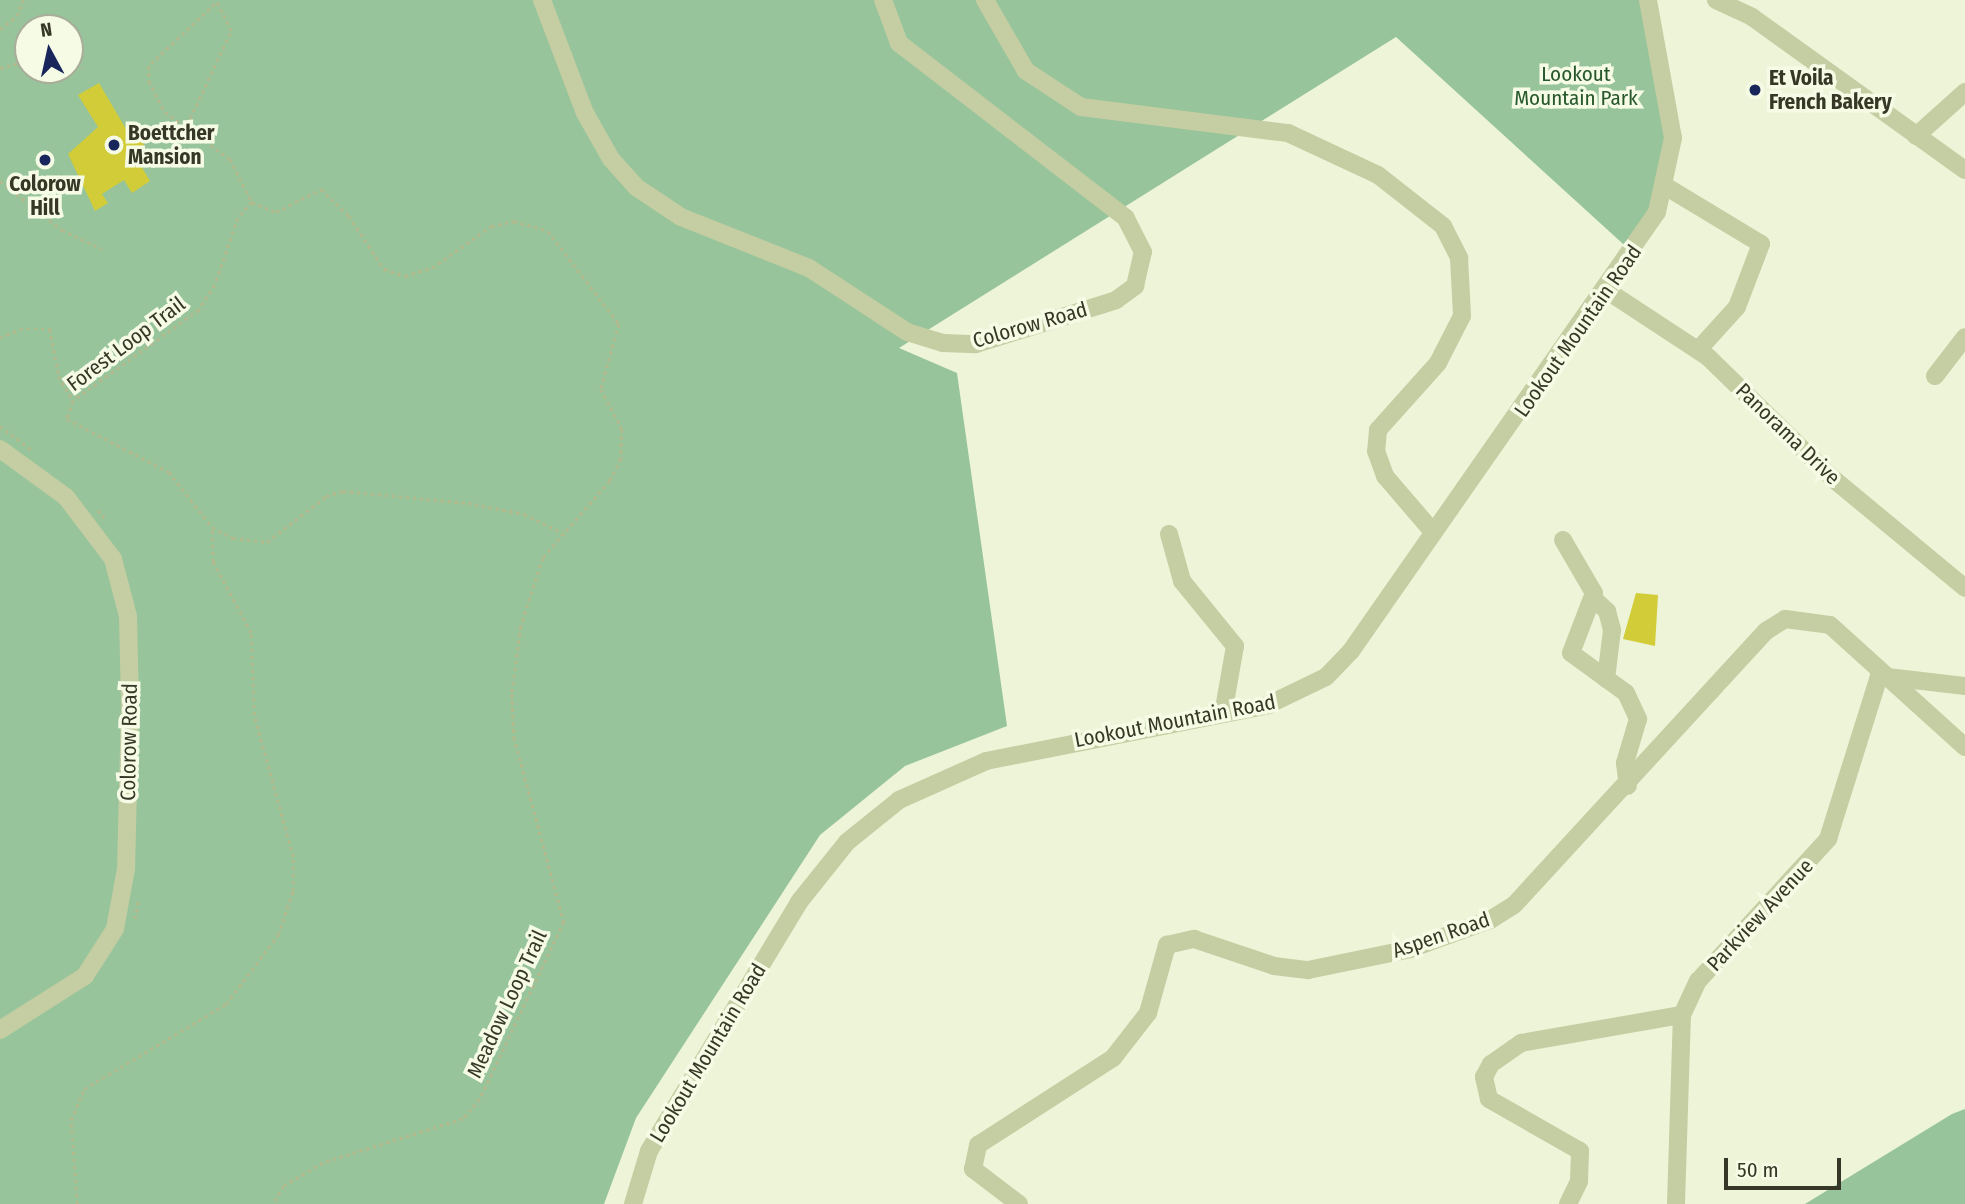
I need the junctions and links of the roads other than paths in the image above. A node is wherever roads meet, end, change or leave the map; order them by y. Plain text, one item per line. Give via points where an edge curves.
1 (542, 0) edge
2 (883, 0) edge
3 (985, 0) edge
4 (1648, 0) edge
5 (1716, 0) edge
6 (1965, 92) edge
7 (1916, 136) junction
8 (1965, 170) edge
9 (1665, 186) junction
10 (1606, 290) junction
11 (1965, 337) edge
12 (1698, 350) junction
13 (1935, 376) dead end
14 (1, 451) edge
15 (1433, 532) junction
16 (1169, 534) dead end
17 (1563, 540) dead end
18 (1965, 588) edge
19 (1594, 599) junction
20 (1879, 676) junction
21 (1606, 679) junction
22 (1965, 686) edge
23 (1223, 714) junction
24 (1965, 747) edge
25 (1628, 786) junction
26 (1682, 1015) junction
27 (0, 1030) edge
28 (633, 1204) edge
29 (1019, 1204) edge
30 (1568, 1204) edge
31 (1676, 1204) edge

1 - 2 street, Colorow Road via 585,113 611,159 636,187 681,217 809,268 907,332 943,343 976,344 1116,299 1135,286 1143,253 1126,218 906,49 886,22
3 - 15 street via 1026,71 1080,107 1288,133 1378,175 1443,226 1459,258 1462,316 1438,363 1378,430 1376,451 1385,476
4 - 9 street, Lookout Mountain Road via 1670,104 1673,138
5 - 7 street via 1752,17
6 - 7 street
7 - 8 street
9 - 10 street, Lookout Mountain Road via 1637,249
9 - 12 street via 1761,244 1737,307
10 - 12 street, Panorama Drive
10 - 15 street, Lookout Mountain Road
11 - 13 street
12 - 18 street, Panorama Drive via 1831,477
14 - 27 street, Colorow Road via 66,497 113,559 128,616 131,707 126,869 115,929 85,976
15 - 23 street, Lookout Mountain Road via 1376,621 1326,677 1268,705
16 - 23 street via 1182,581 1235,646
17 - 19 street
19 - 21 street via 1606,611 1612,630
19 - 21 street via 1571,653
20 - 22 street
20 - 24 street, Aspen Road
20 - 25 street, Aspen Road via 1830,625 1785,619 1766,631
20 - 26 street, Parkview Avenue via 1828,839 1698,981
21 - 25 street via 1626,693 1639,719 1625,764
23 - 28 street, Lookout Mountain Road via 986,761 932,782 874,819 799,902 649,1151
25 - 29 street, Aspen Road via 1514,905 1410,949 1308,970 1275,966 1194,939 1167,945 1148,1013 1113,1058 978,1145 973,1169
26 - 30 street via 1521,1043 1491,1064 1484,1077 1489,1099 1580,1151 1579,1181
26 - 31 street, Parkview Avenue

